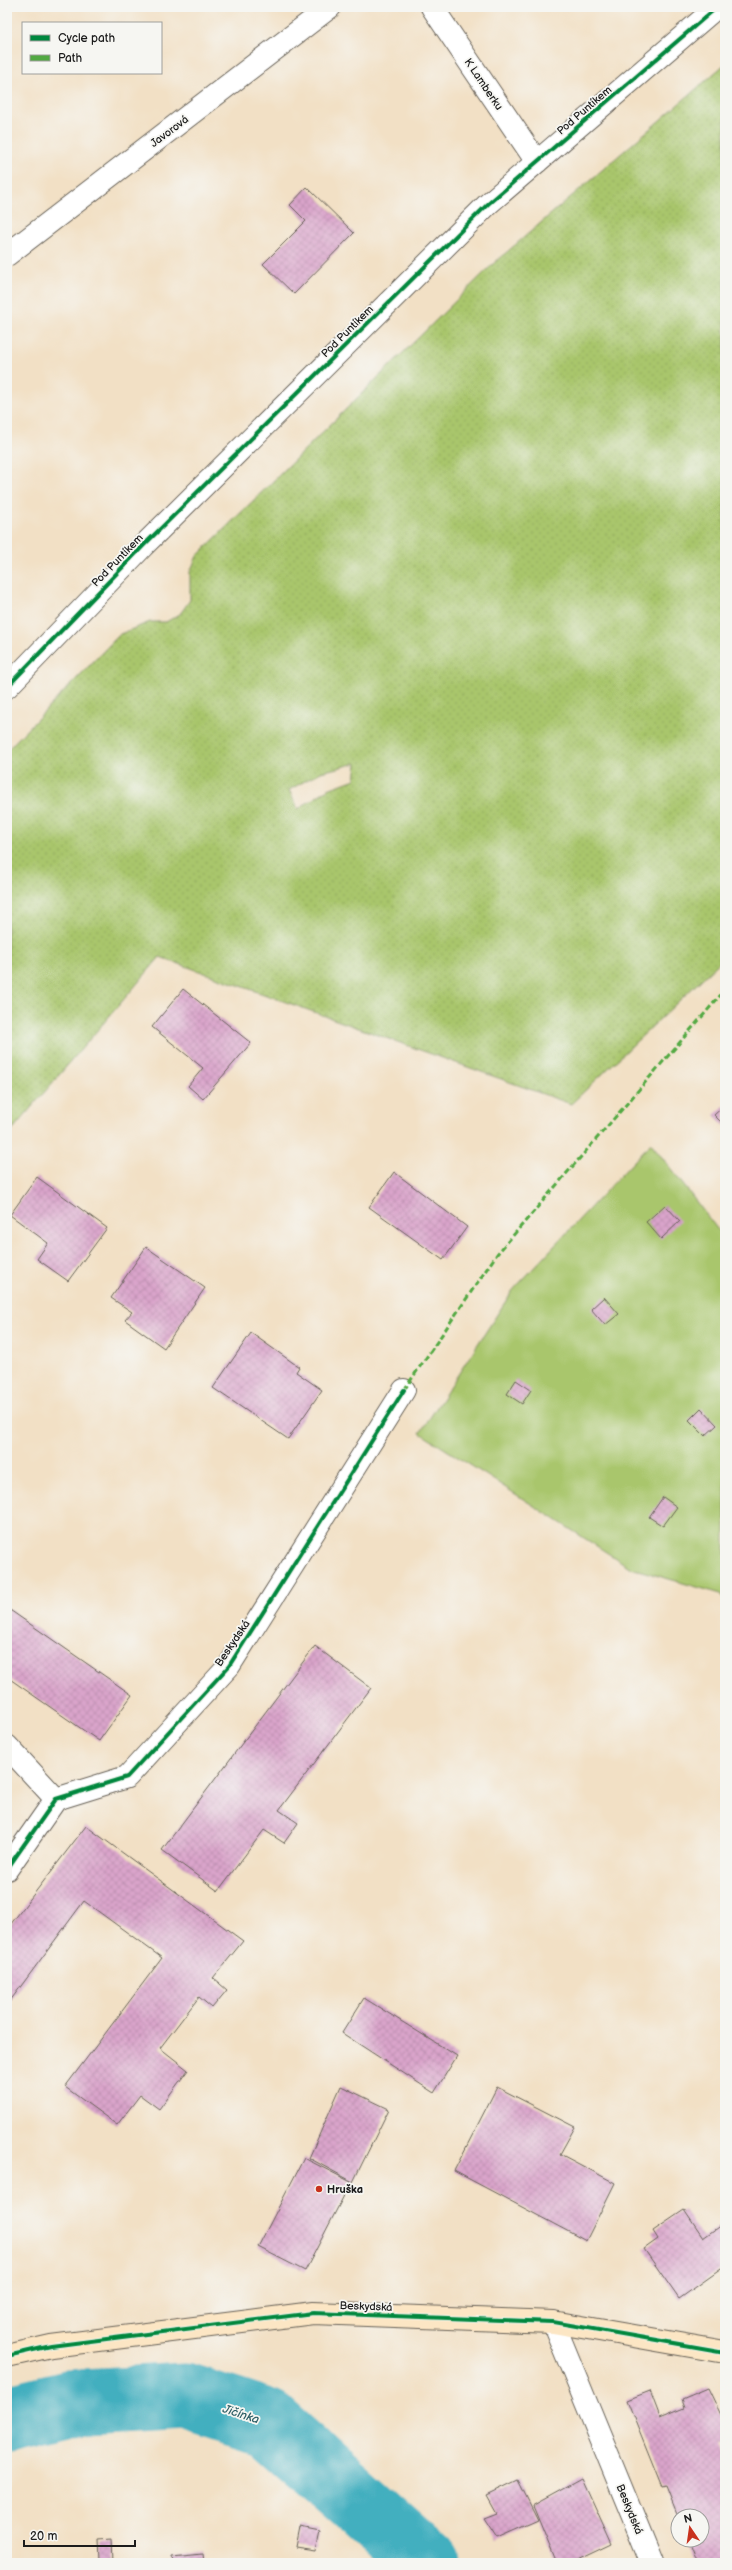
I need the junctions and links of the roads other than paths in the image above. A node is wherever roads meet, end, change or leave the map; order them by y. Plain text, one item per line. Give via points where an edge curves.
1 (330, 7) edge
2 (432, 7) edge
3 (717, 7) edge
4 (537, 162) junction
5 (7, 255) edge
6 (7, 687) edge
7 (404, 1390) dead end
8 (7, 1746) edge
9 (56, 1799) junction
10 (7, 1869) edge
11 (553, 2322) junction
12 (725, 2352) edge
13 (7, 2356) edge
14 (652, 2563) edge

1 - 5 street, Javorová
2 - 4 street, K Lamberku
3 - 4 street, Pod Puntíkem
4 - 6 street, Pod Puntíkem via 488,204 143,546
7 - 9 street, Beskydská via 229,1666 127,1777
8 - 9 street
9 - 10 street
11 - 12 street, Beskydská
11 - 13 street, Beskydská via 313,2313 51,2346
11 - 14 street, Beskydská

